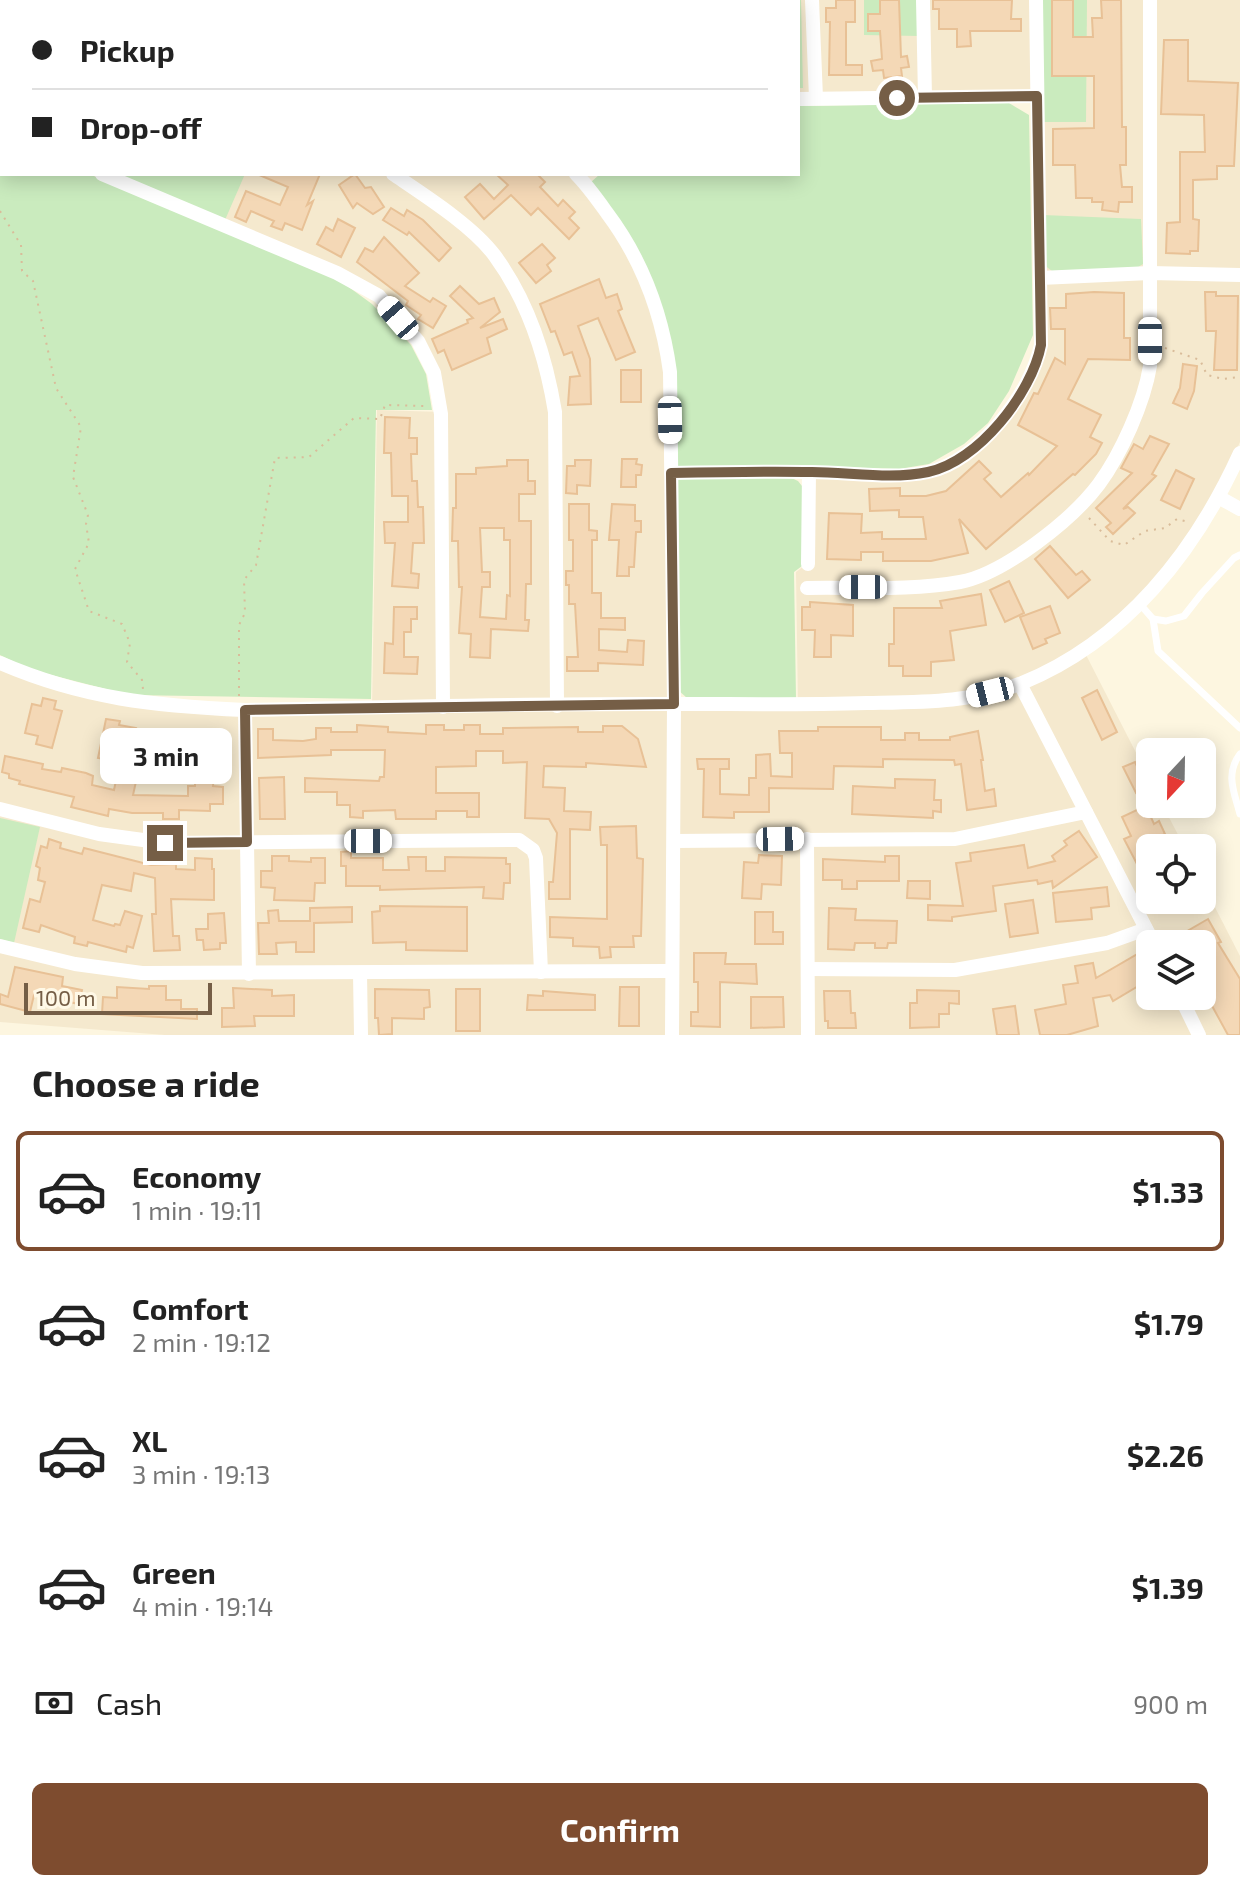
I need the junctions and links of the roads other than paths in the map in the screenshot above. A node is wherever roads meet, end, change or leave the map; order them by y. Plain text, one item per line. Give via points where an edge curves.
1 (812, 0) edge
2 (923, 0) edge
3 (1036, 0) edge
4 (1150, 0) edge
5 (1037, 96) junction
6 (925, 97) junction
7 (816, 98) junction
8 (800, 99) edge
9 (107, 176) edge
10 (396, 176) edge
11 (585, 177) edge
12 (1150, 273) junction
13 (1240, 275) edge
14 (1040, 278) junction
15 (1240, 453) edge
16 (809, 472) junction
17 (671, 473) junction
18 (1220, 498) junction
19 (1240, 509) edge
20 (1240, 555) edge
21 (808, 564) dead end
22 (807, 588) dead end
23 (1139, 603) junction
24 (1153, 619) junction
25 (0, 663) edge
26 (1020, 684) junction
27 (674, 704) junction
28 (557, 706) junction
29 (443, 707) junction
30 (242, 710) junction
31 (1240, 728) edge
32 (1240, 754) edge
33 (0, 809) edge
34 (1086, 812) junction
35 (1240, 814) edge
36 (807, 839) junction
37 (674, 841) junction
38 (247, 842) junction
39 (1146, 929) joint
40 (0, 946) edge
41 (808, 969) junction
42 (672, 971) junction
43 (541, 972) junction
44 (360, 973) junction
45 (249, 974) junction
46 (1187, 1010) edge
47 (361, 1035) edge
48 (672, 1035) edge
49 (808, 1035) edge
50 (1199, 1035) edge

1 - 7 street
2 - 6 street
3 - 5 street
4 - 12 street
5 - 6 street
5 - 14 street
6 - 7 street
7 - 8 street
9 - 29 street via 337,273 379,296 418,341 434,373 439,407
10 - 28 street via 494,254 535,332 549,375 555,412
11 - 17 street via 627,240 656,304 670,372
12 - 13 street
12 - 14 street
12 - 22 street via 1150,366 1141,404 1099,484 1078,505 1014,561 963,582
14 - 16 street via 1037,363 1010,409 969,453 929,472
15 - 18 street
16 - 17 street
16 - 21 street
17 - 27 street
18 - 19 street
18 - 23 street via 1180,559
20 - 24 lane via 1184,616
23 - 24 lane
23 - 26 street via 1083,653
24 - 31 lane via 1158,651
25 - 30 street via 105,698
26 - 27 street via 960,700
26 - 34 street
27 - 28 street
27 - 37 street
28 - 29 street
29 - 30 street
30 - 38 street
32 - 35 lane via 1230,780
33 - 38 street via 99,834 165,843
34 - 36 street via 955,839
34 - 39 street
36 - 37 street
36 - 41 street
37 - 42 street
38 - 43 street via 519,840 536,858
38 - 45 street
39 - 41 street via 1107,943 955,970
40 - 45 street via 142,973
41 - 49 street
42 - 43 street
42 - 48 street
43 - 44 street
44 - 45 street
44 - 47 street
46 - 50 street

